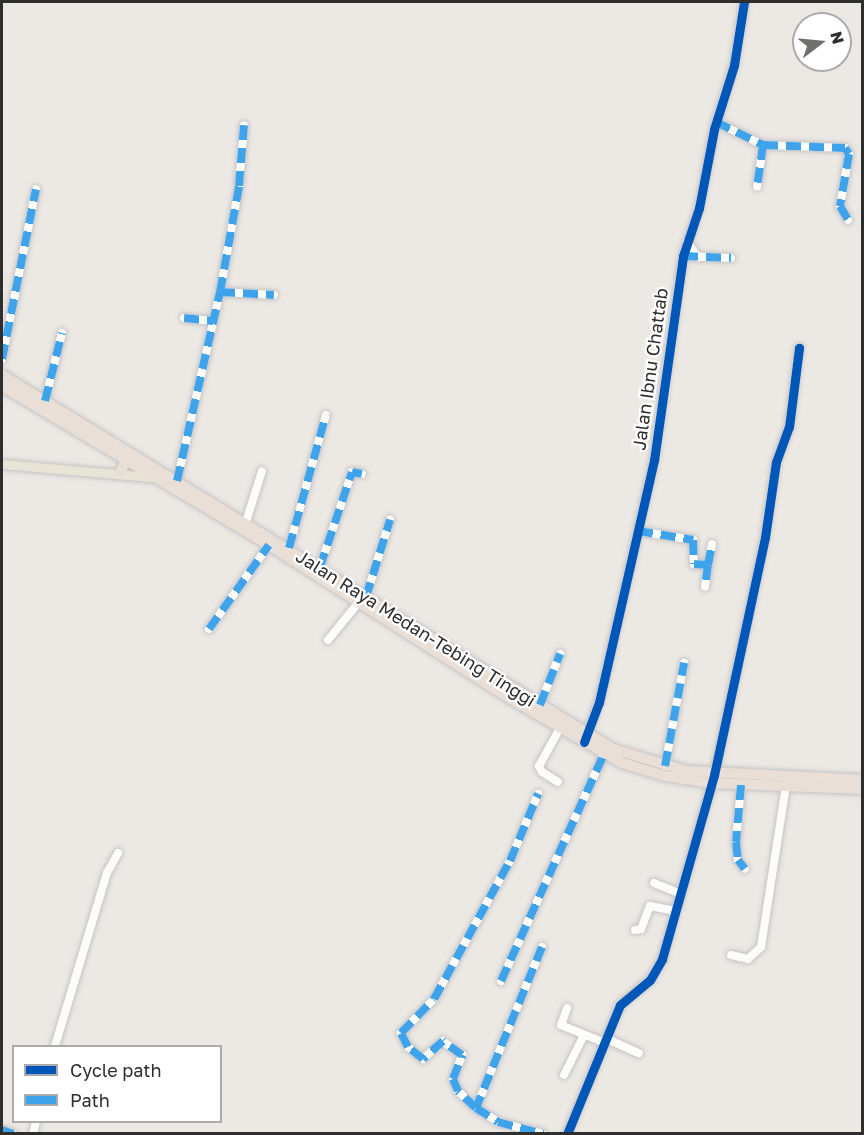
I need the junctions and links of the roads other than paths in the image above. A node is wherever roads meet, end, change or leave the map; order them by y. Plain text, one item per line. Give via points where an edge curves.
1 (744, 2) edge
2 (716, 122) junction
3 (244, 125) dead end
4 (763, 145) junction
5 (758, 187) dead end
6 (36, 189) dead end
7 (848, 220) dead end
8 (687, 242) junction
9 (683, 256) junction
10 (698, 256) junction
11 (730, 258) dead end
12 (220, 292) junction
13 (274, 295) dead end
14 (184, 318) dead end
15 (213, 321) junction
16 (62, 333) dead end
17 (799, 348) dead end
18 (2, 359) edge
19 (2, 375) edge
20 (2, 386) edge
21 (45, 401) junction
22 (326, 415) dead end
23 (125, 462) junction
24 (2, 464) edge
25 (262, 471) dead end
26 (153, 472) junction
27 (120, 473) junction
28 (362, 474) dead end
29 (177, 481) junction
30 (390, 520) dead end
31 (246, 522) junction
32 (638, 531) junction
33 (712, 544) dead end
34 (269, 545) junction
35 (289, 548) junction
36 (708, 565) junction
37 (320, 567) junction
38 (705, 587) dead end
39 (362, 599) junction
40 (208, 629) dead end
41 (328, 640) dead end
42 (560, 654) dead end
43 (684, 663) dead end
44 (540, 705) junction
45 (560, 728) junction
46 (586, 738) junction
47 (604, 754) junction
48 (665, 766) junction
49 (713, 779) junction
50 (862, 780) edge
51 (558, 782) dead end
52 (741, 785) junction
53 (786, 785) junction
54 (862, 789) edge
55 (538, 794) dead end
56 (118, 853) dead end
57 (745, 869) dead end
58 (654, 883) dead end
59 (681, 894) junction
60 (676, 911) junction
61 (635, 930) dead end
62 (542, 946) dead end
63 (731, 955) dead end
64 (501, 981) dead end
65 (567, 1008) dead end
66 (584, 1035) junction
67 (606, 1041) junction
68 (56, 1045) edge
69 (639, 1053) dead end
70 (564, 1075) dead end
71 (476, 1108) junction
72 (2, 1130) edge
73 (13, 1134) edge
74 (543, 1134) edge
75 (567, 1134) edge

1 - 2 street, Jalan Ibnu Chattab via 734,65
2 - 4 street
2 - 8 street, Jalan Ibnu Chattab via 703,191
3 - 12 street
4 - 5 street
4 - 7 street via 844,148 849,154 840,206
6 - 18 street
8 - 9 street, Jalan Ibnu Chattab
8 - 10 street
9 - 10 street
9 - 32 street, Jalan Ibnu Chattab via 666,384
10 - 11 street
12 - 13 street
12 - 15 street
14 - 15 street
15 - 29 street
16 - 21 street
17 - 49 street via 789,427 776,462 765,537
19 - 21 highway, Jalan Raya Medan-Tebing Tinggi
20 - 23 highway, Jalan Raya Medan-Tebing Tinggi
21 - 26 highway, Jalan Raya Medan-Tebing Tinggi
22 - 35 street
23 - 26 highway, Jalan Raya Medan-Tebing Tinggi
23 - 27 highway
24 - 27 main road
25 - 31 street
26 - 27 main road
26 - 29 highway, Jalan Raya Medan-Tebing Tinggi
26 - 34 highway, Jalan Raya Medan-Tebing Tinggi
28 - 37 street via 352,472
29 - 31 highway, Jalan Raya Medan-Tebing Tinggi
30 - 39 street
31 - 35 highway, Jalan Raya Medan-Tebing Tinggi
32 - 36 street via 693,540 694,564
32 - 46 street, Jalan Ibnu Chattab via 599,702
33 - 36 street
34 - 39 highway, Jalan Raya Medan-Tebing Tinggi
34 - 40 street
35 - 37 highway, Jalan Raya Medan-Tebing Tinggi
36 - 38 street
37 - 39 highway, Jalan Raya Medan-Tebing Tinggi
39 - 41 street
39 - 44 highway, Jalan Raya Medan-Tebing Tinggi
39 - 45 highway, Jalan Raya Medan-Tebing Tinggi
42 - 44 street
43 - 48 street
44 - 46 highway, Jalan Raya Medan-Tebing Tinggi
45 - 46 highway, Jalan Raya Medan-Tebing Tinggi
45 - 51 street via 539,766
46 - 47 highway, Jalan Raya Medan-Tebing Tinggi
46 - 48 highway, Jalan Raya Medan-Tebing Tinggi
47 - 49 highway, Jalan Raya Medan-Tebing Tinggi via 665,776
47 - 64 street
48 - 49 highway, Jalan Raya Medan-Tebing Tinggi
49 - 50 highway, Jalan Raya Medan-Tebing Tinggi
49 - 52 highway, Jalan Raya Medan-Tebing Tinggi
49 - 59 street
52 - 53 highway, Jalan Raya Medan-Tebing Tinggi
52 - 57 street via 736,842 738,860
53 - 54 highway, Jalan Raya Medan-Tebing Tinggi
53 - 63 street via 761,947 748,959
55 - 71 street via 510,861 434,999 401,1033 408,1047 423,1059 443,1041 462,1055 453,1079 458,1091
56 - 68 street via 107,873
58 - 59 street
59 - 60 street
60 - 61 street via 650,906 641,929
60 - 67 street via 659,967 620,1005
62 - 71 street
65 - 66 street via 560,1023
66 - 67 street
66 - 70 street
67 - 69 street
67 - 75 street
71 - 74 street via 498,1122
72 - 73 street

